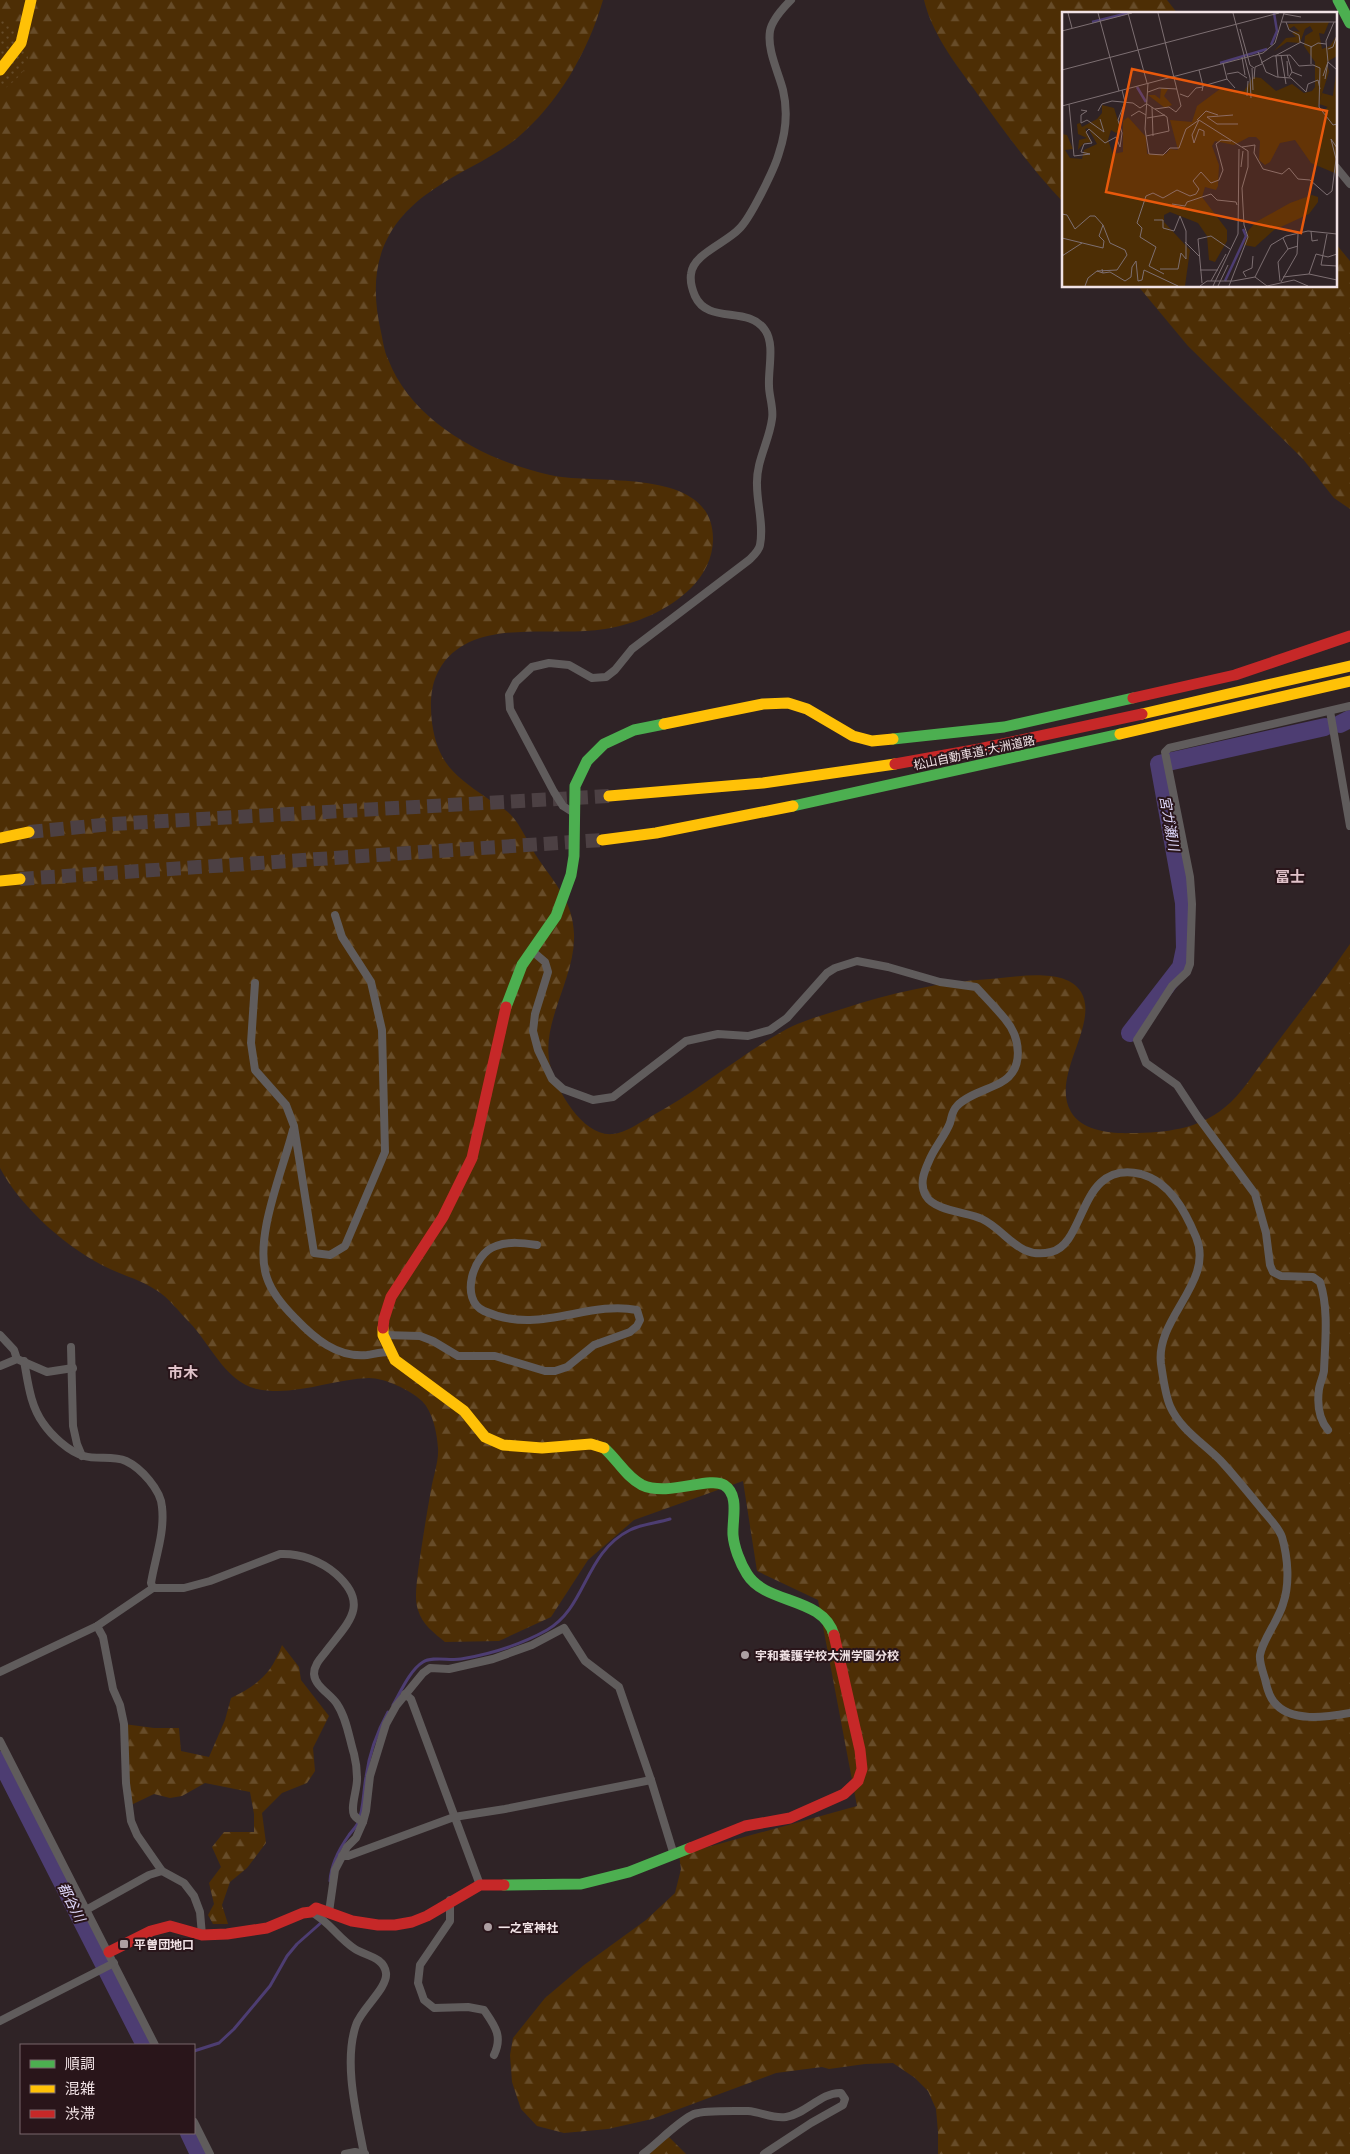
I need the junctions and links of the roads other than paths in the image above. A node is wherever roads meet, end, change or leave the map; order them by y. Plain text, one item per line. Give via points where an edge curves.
1 (31, 0) edge
2 (790, 0) edge
3 (1338, 0) edge
4 (1350, 23) edge
5 (0, 70) edge
6 (1338, 169) edge
7 (1350, 184) edge
8 (1350, 636) edge
9 (1350, 666) edge
10 (1350, 681) edge
11 (1350, 706) edge
12 (1330, 710) junction
13 (609, 796) tunnel mouth
14 (574, 813) junction
15 (1350, 826) edge
16 (30, 832) tunnel mouth
17 (0, 838) edge
18 (602, 840) tunnel mouth
19 (20, 879) tunnel mouth
20 (0, 881) edge
21 (335, 915) dead end
22 (531, 950) junction
23 (255, 983) dead end
24 (294, 1126) junction
25 (537, 1245) dead end
26 (0, 1335) edge
27 (383, 1335) junction
28 (72, 1347) dead end
29 (389, 1352) junction
30 (21, 1360) junction
31 (0, 1366) edge
32 (73, 1368) junction
33 (1328, 1430) dead end
34 (82, 1456) junction
35 (153, 1588) junction
36 (96, 1626) junction
37 (0, 1672) edge
38 (405, 1694) junction
39 (1350, 1713) edge
40 (0, 1741) edge
41 (651, 1780) junction
42 (454, 1817) junction
43 (360, 1820) junction
44 (674, 1854) junction
45 (342, 1856) junction
46 (162, 1871) junction
47 (480, 1885) junction
48 (450, 1900) junction
49 (86, 1910) junction
50 (312, 1912) junction
51 (329, 1912) junction
52 (202, 1935) junction
53 (111, 1960) junction
54 (0, 2021) edge
55 (154, 2044) edge
56 (494, 2055) dead end
57 (195, 2124) edge
58 (210, 2154) edge
59 (345, 2154) edge
60 (364, 2154) edge
61 (643, 2154) edge
62 (764, 2154) edge

1 - 5 main road via 21,43
2 - 14 street via 770,29 769,38 786,118 778,156 741,228 700,257 691,273 692,289 699,304 709,312 756,320 766,331 770,348 768,385 772,419 758,465 756,485 760,547 749,560 632,649 606,677 592,678 568,664 549,663 532,667 516,682 509,695 510,709 562,806
3 - 4 main road
6 - 7 street
8 - 14 main road via 1235,675 1004,727 923,738 872,741 853,736 807,709 788,703 763,704 634,730 604,744 587,761 575,786
9 - 13 main road, 松山自動車道;大洲道路 via 1055,733 918,760 751,784
10 - 18 main road, 松山自動車道;大洲道路 via 756,814
11 - 12 street
12 - 15 street
12 - 33 street via 1169,748 1165,752 1190,877 1190,964 1137,1040 1146,1063 1177,1085 1255,1194 1273,1272 1281,1276 1313,1277 1320,1282 1324,1293 1325,1348 1318,1404 1321,1422
14 - 22 main road via 571,875 556,916
16 - 17 main road
19 - 20 main road
21 - 24 street via 342,938 370,982 382,1030 386,1134 385,1152 345,1246 330,1255 314,1253
22 - 27 main road via 506,1007 472,1158 443,1217 391,1297
22 - 39 street via 545,962 548,972 535,1014 533,1031 538,1050 552,1079 563,1089 593,1100 613,1096 686,1041 718,1034 748,1036 770,1030 787,1018 827,973 857,961 940,982 976,987 1007,1021 1019,1059 1011,1077 957,1106 922,1178 925,1195 935,1204 980,1218 997,1227 1013,1245 1042,1253 1054,1252 1064,1244 1087,1200 1106,1178 1134,1172 1148,1176 1171,1192 1198,1240 1201,1258 1198,1271 1174,1315 1160,1359 1169,1405 1189,1433 1238,1479 1280,1533 1286,1553 1287,1582 1283,1604 1260,1656 1268,1693 1275,1704 1304,1716
23 - 24 street via 252,1043 255,1070 286,1105
24 - 29 street via 268,1216 266,1276 273,1292 290,1313 312,1336 330,1348 366,1355
25 - 27 street via 516,1242 495,1246 483,1254 473,1269 470,1284 474,1301 482,1310 508,1319 545,1320 621,1307 637,1310 640,1320 637,1326 630,1332 594,1345 567,1367 555,1371 495,1356 458,1356 420,1336
26 - 30 street
27 - 29 main road
28 - 32 street
29 - 44 main road via 394,1360 464,1411 485,1437 503,1445 542,1448 591,1444 604,1448 630,1477 654,1489 711,1482 723,1484 731,1492 733,1535 747,1575 761,1589 812,1610 825,1619 833,1632 860,1750 862,1769 858,1781 844,1794 790,1818 745,1826
30 - 31 street
30 - 32 street via 47,1372
30 - 34 street via 33,1405 42,1422 52,1434
32 - 34 street via 73,1426
34 - 35 street via 125,1460 152,1483 160,1497 161,1537 151,1583
35 - 36 street
35 - 43 street via 184,1588 280,1554 304,1556 344,1581 353,1595 355,1606 350,1620 316,1663 314,1675 318,1684 336,1702 346,1725 358,1778 353,1806
36 - 37 street
36 - 46 street via 103,1638 124,1724 131,1821 137,1836
38 - 41 street via 430,1668 449,1669 493,1659 532,1645 564,1628 585,1661 619,1687
38 - 42 street via 411,1699
38 - 43 street via 386,1724 370,1776 366,1811
40 - 49 street
41 - 42 street via 505,1810
41 - 44 street
42 - 45 street
42 - 47 street
43 - 45 street via 356,1838
44 - 47 main road via 597,1882
45 - 51 street via 336,1870
46 - 49 street
46 - 52 street via 184,1884 194,1896 200,1912
47 - 48 main road
48 - 51 main road via 420,1919 398,1925 378,1926
48 - 56 street via 450,1920 420,1965 418,1982 424,2000 434,2008 484,2010 494,2024 499,2044
49 - 53 street
50 - 51 main road via 316,1908
50 - 52 main road via 268,1928
50 - 60 street via 329,1924 343,1941 379,1960 387,1975 360,2015 354,2035 352,2082
52 - 53 main road via 170,1926 151,1931
53 - 54 street via 101,1970
53 - 55 street
57 - 58 street
59 - 60 street
61 - 62 street via 686,2118 697,2113 749,2111 786,2117 800,2113 832,2093 841,2094 845,2099 843,2105

